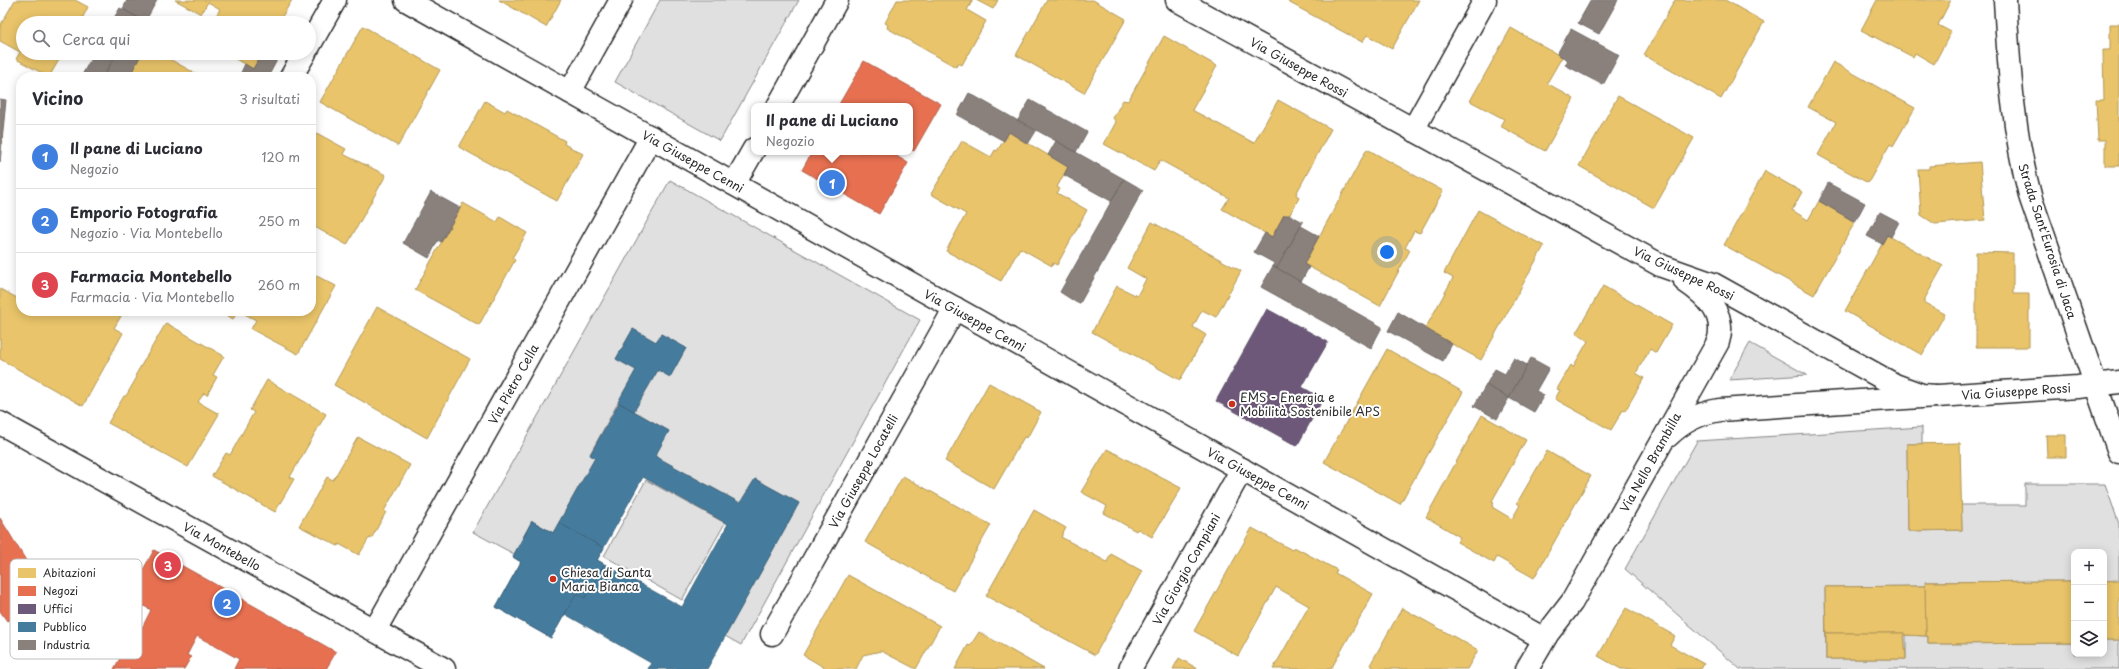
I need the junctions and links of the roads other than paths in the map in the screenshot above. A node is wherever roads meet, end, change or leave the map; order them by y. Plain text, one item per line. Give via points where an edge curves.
1 (335, 0) edge
2 (406, 0) edge
3 (621, 0) edge
4 (837, 0) edge
5 (1485, 0) edge
6 (2005, 0) edge
7 (1183, 1) edge
8 (316, 34) edge
9 (301, 60) edge
10 (295, 72) edge
11 (570, 92) junction
12 (780, 103) edge
13 (1413, 130) junction
14 (651, 137) junction
15 (751, 154) edge
16 (734, 184) junction
17 (1662, 266) junction
18 (955, 308) junction
19 (2119, 382) edge
20 (2096, 386) junction
21 (1936, 396) junction
22 (0, 422) edge
23 (1658, 449) junction
24 (2119, 452) edge
25 (1242, 469) junction
26 (375, 630) junction
27 (772, 634) dead end
28 (1544, 639) junction
29 (444, 669) edge
30 (1130, 669) edge
31 (1527, 669) edge

1 - 8 street
2 - 11 street, Via Giuseppe Cenni
3 - 11 street
4 - 12 street
5 - 13 street
6 - 20 street, Strada Sant'Eurosia di Jaca via 2013,114 2024,170 2031,199
7 - 13 street, Via Giuseppe Rossi
9 - 10 street
11 - 14 street, Via Giuseppe Cenni
13 - 17 street, Via Giuseppe Rossi
14 - 16 street, Via Giuseppe Cenni
14 - 26 street, Via Pietro Cella
15 - 16 street
16 - 18 street, Via Giuseppe Cenni
17 - 21 street, Via Giuseppe Rossi via 1713,284 1895,385
17 - 23 street, Via Nello Brambilla via 1706,297 1716,312 1720,335
18 - 25 street, Via Giuseppe Cenni
18 - 27 street, Via Giuseppe Locatelli
19 - 20 street, Via Giuseppe Rossi
20 - 21 street, Via Giuseppe Rossi
20 - 24 street, Strada Sant'Eurosia di Jaca
21 - 23 street, Via Giuseppe Rossi via 1715,411 1696,416 1683,424 1667,437
22 - 26 street, Via Montebello
23 - 28 street, Via Nello Brambilla via 1572,602
25 - 28 street, Via Giuseppe Cenni
25 - 30 street, Via Giorgio Compiani
26 - 29 street, Via Montebello
28 - 31 street, Via Nello Brambilla

